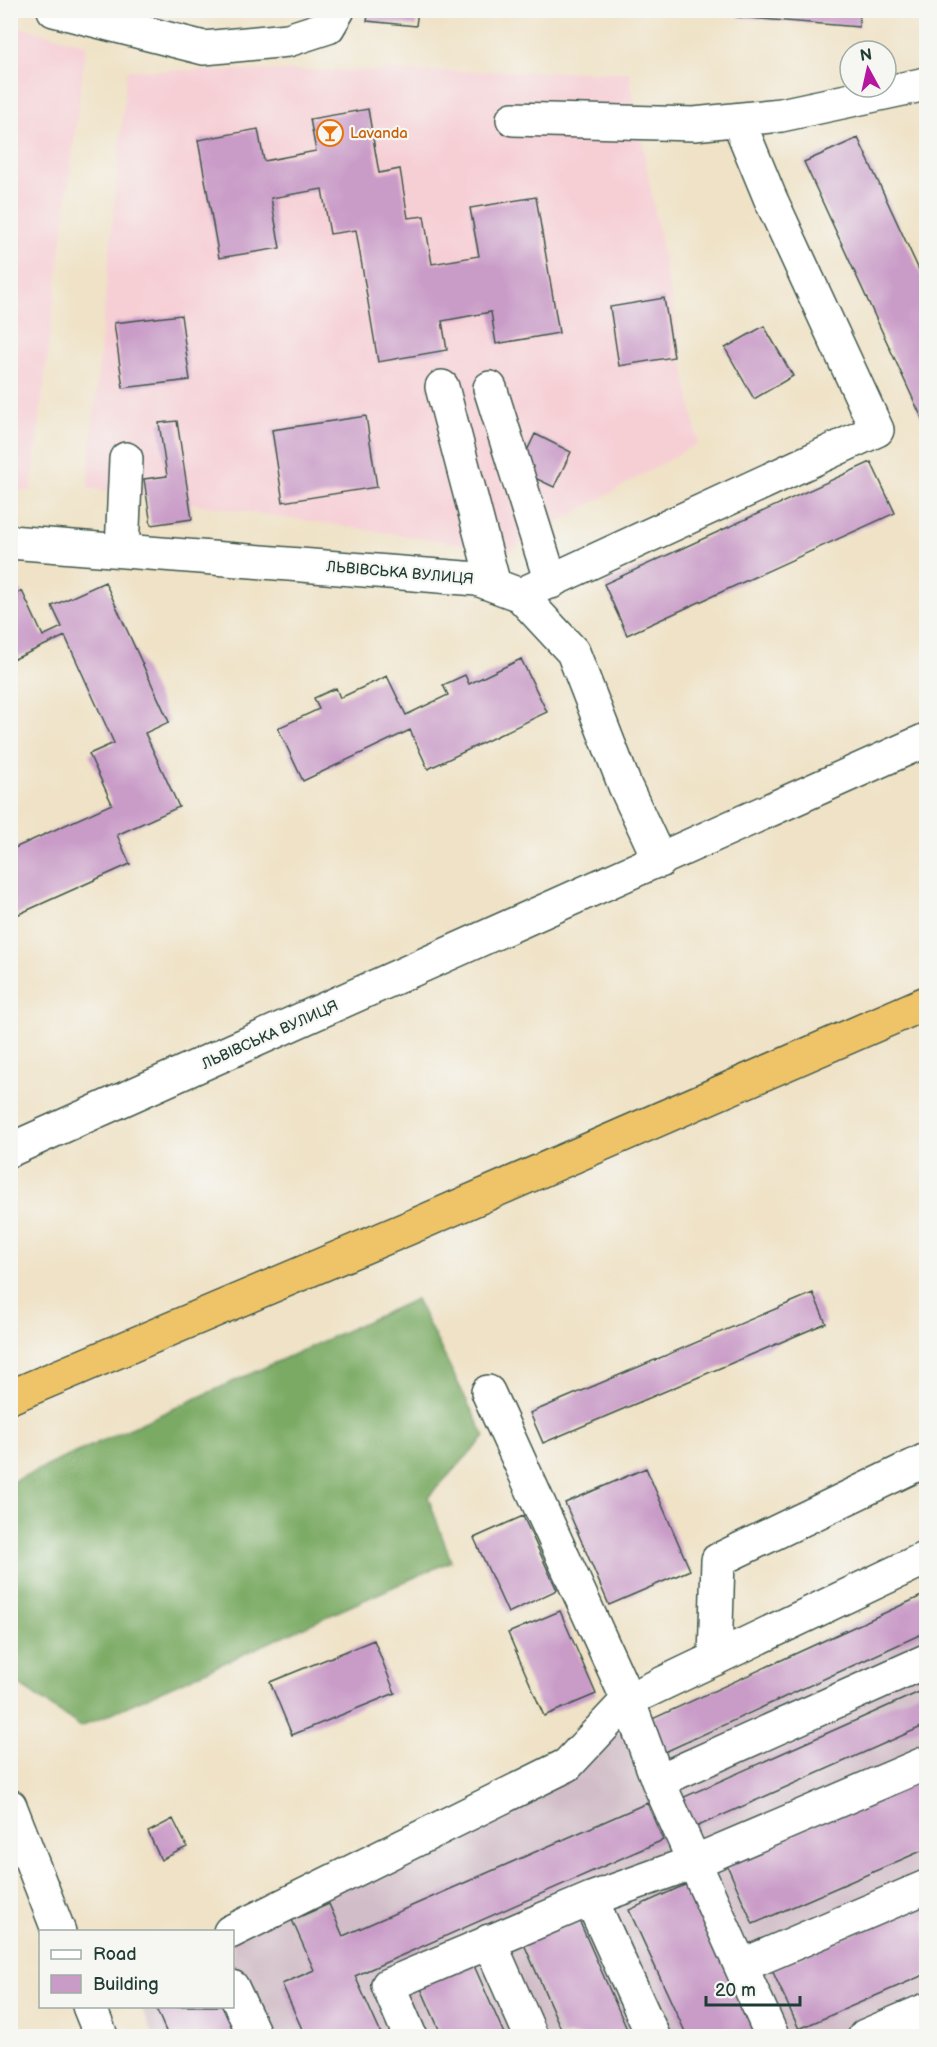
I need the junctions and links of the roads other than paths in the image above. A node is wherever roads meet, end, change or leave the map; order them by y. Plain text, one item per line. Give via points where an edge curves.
1 (54, 10) edge
2 (338, 10) edge
3 (927, 84) edge
4 (513, 119) dead end
5 (738, 120) junction
6 (442, 387) dead end
7 (490, 388) dead end
8 (126, 459) dead end
9 (10, 542) edge
10 (122, 550) junction
11 (551, 582) junction
12 (507, 590) junction
13 (927, 740) edge
14 (660, 861) junction
15 (927, 1002) edge
16 (10, 1150) edge
17 (488, 1392) dead end
18 (10, 1397) edge
19 (927, 1460) edge
20 (927, 1558) edge
21 (715, 1659) junction
22 (927, 1661) edge
23 (628, 1700) junction
24 (927, 1763) edge
25 (658, 1781) junction
26 (10, 1806) edge
27 (694, 1862) junction
28 (927, 1887) edge
29 (591, 1899) junction
30 (58, 1930) edge
31 (234, 1930) edge
32 (489, 1941) junction
33 (741, 1966) junction
34 (234, 1991) edge
35 (89, 2008) edge
36 (927, 2010) edge
37 (101, 2037) edge
38 (255, 2037) edge
39 (410, 2037) edge
40 (531, 2037) edge
41 (653, 2037) edge
42 (772, 2037) edge
43 (865, 2037) edge

1 - 2 street via 204,48 288,40 328,27
3 - 5 street via 781,115
4 - 5 street via 694,124
5 - 11 street via 877,430
6 - 12 street
7 - 11 street
8 - 10 street
9 - 10 street, ЛЬВІВСЬКА ВУЛИЦЯ
10 - 12 street, ЛЬВІВСЬКА ВУЛИЦЯ via 477,579
11 - 12 street
12 - 14 street via 573,652 625,786
13 - 14 street, ЛЬВІВСЬКА ВУЛИЦЯ
14 - 16 street, ЛЬВІВСЬКА ВУЛИЦЯ
15 - 18 highway
17 - 23 street
19 - 21 street via 718,1560
20 - 21 street
21 - 23 street
22 - 25 street
23 - 25 street
23 - 31 street via 567,1765
24 - 27 street
25 - 27 street
26 - 30 street
27 - 29 street
27 - 33 street
28 - 33 street
29 - 32 street
29 - 41 street
32 - 39 street via 388,1985
32 - 40 street
33 - 42 street
34 - 38 street
35 - 37 street
36 - 43 street

